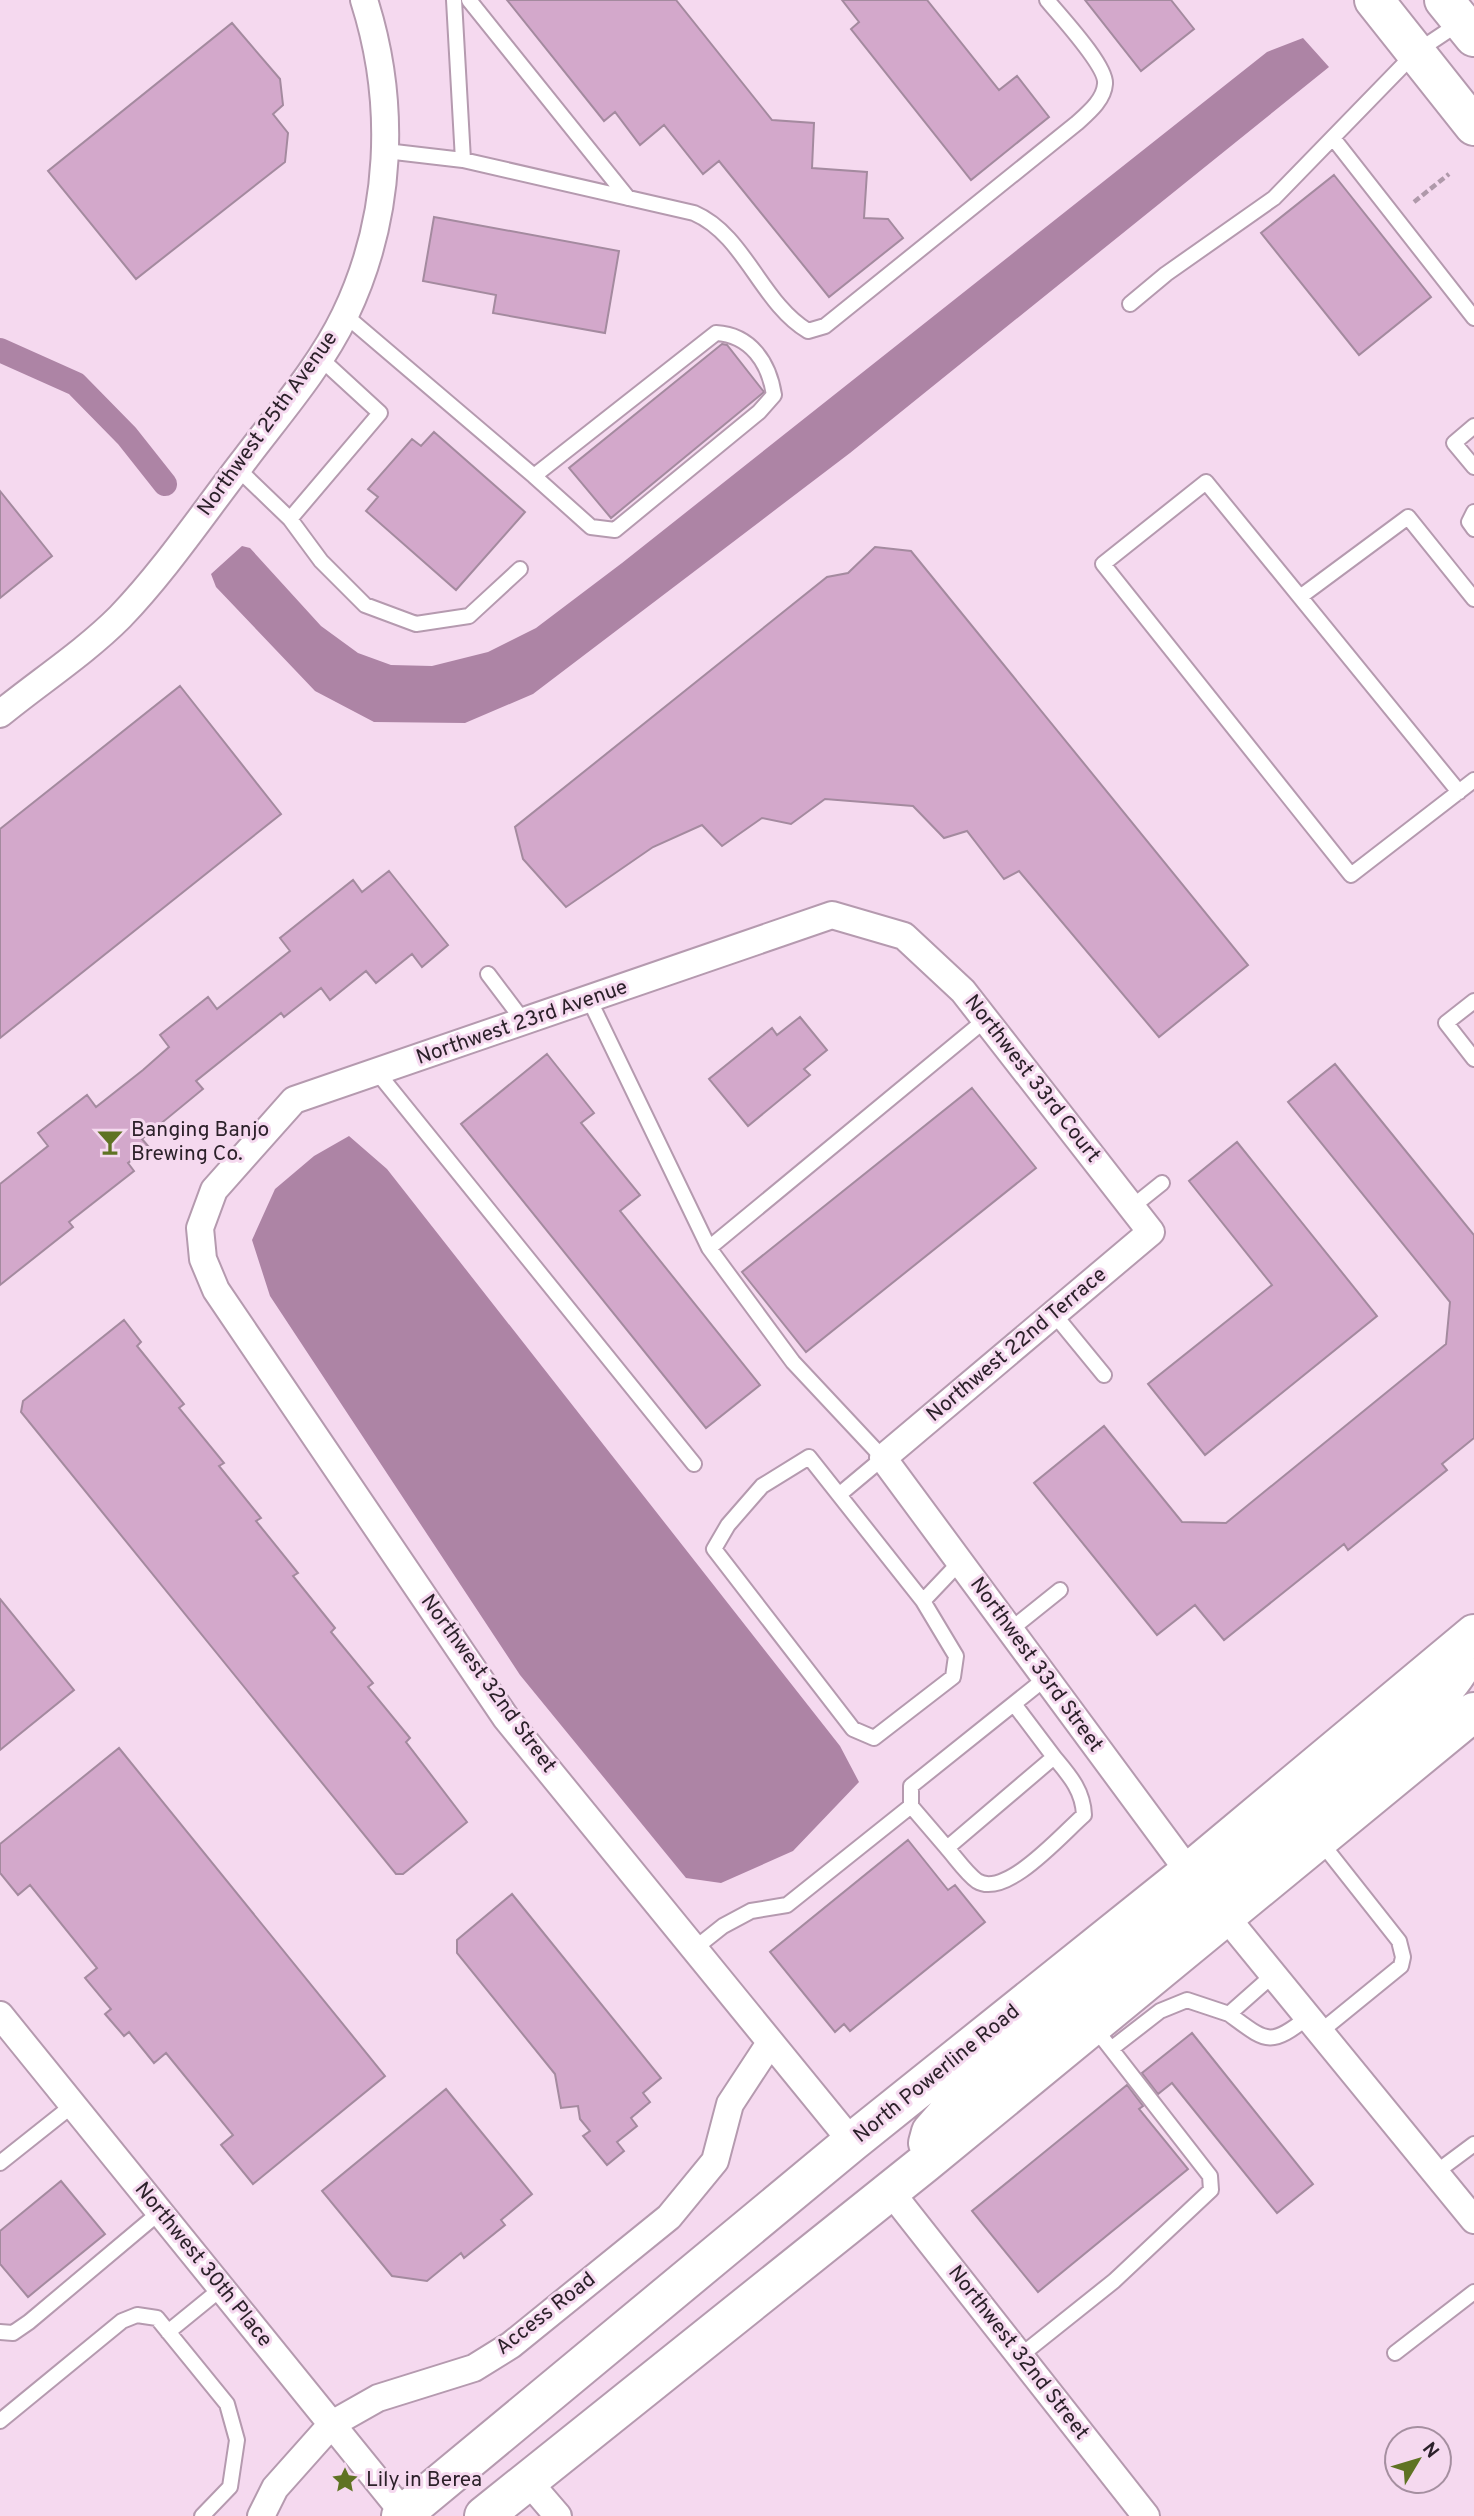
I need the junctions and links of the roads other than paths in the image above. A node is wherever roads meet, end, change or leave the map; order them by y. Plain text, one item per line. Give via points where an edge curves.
1 (364, 0) edge
2 (454, 0) edge
3 (469, 0) edge
4 (1047, 0) edge
5 (1374, 0) edge
6 (1463, 18) edge
7 (1416, 52) junction
8 (1474, 126) edge
9 (1333, 138) junction
10 (386, 151) junction
11 (463, 160) junction
12 (628, 198) junction
13 (1130, 304) dead end
14 (345, 315) junction
15 (1474, 318) edge
16 (319, 357) junction
17 (1474, 426) edge
18 (1474, 467) edge
19 (238, 469) junction
20 (534, 477) junction
21 (1474, 512) edge
22 (290, 519) junction
23 (1474, 528) edge
24 (520, 569) dead end
25 (1300, 597) junction
26 (1474, 599) edge
27 (0, 714) edge
28 (1474, 780) edge
29 (1459, 792) junction
30 (904, 936) joint
31 (488, 974) dead end
32 (590, 1001) junction
33 (1474, 1001) edge
34 (985, 1020) junction
35 (525, 1023) junction
36 (1474, 1059) edge
37 (377, 1072) junction
38 (1162, 1183) dead end
39 (1132, 1207) junction
40 (200, 1228) joint
41 (1151, 1232) joint
42 (709, 1248) junction
43 (1054, 1314) junction
44 (1104, 1375) dead end
45 (883, 1458) junction
46 (694, 1464) dead end
47 (840, 1494) junction
48 (961, 1562) junction
49 (1060, 1590) dead end
50 (923, 1601) junction
51 (1010, 1630) junction
52 (1470, 1637) edge
53 (1046, 1678) junction
54 (1014, 1704) junction
55 (1474, 1712) edge
56 (1054, 1757) junction
57 (911, 1806) junction
58 (1319, 1840) junction
59 (947, 1848) junction
60 (1189, 1872) junction
61 (1226, 1917) junction
62 (694, 1949) junction
63 (1273, 1975) junction
64 (1229, 2014) junction
65 (0, 2015) edge
66 (1314, 2025) junction
67 (1102, 2037) junction
68 (770, 2043) junction
69 (73, 2105) junction
70 (852, 2142) junction
71 (1474, 2144) edge
72 (0, 2163) edge
73 (925, 2163) junction
74 (1436, 2174) junction
75 (890, 2191) junction
76 (160, 2213) junction
77 (1474, 2220) edge
78 (222, 2288) junction
79 (1474, 2292) edge
80 (0, 2332) edge
81 (168, 2332) junction
82 (1395, 2353) dead end
83 (1020, 2356) junction
84 (0, 2421) edge
85 (332, 2424) junction
86 (527, 2480) junction
87 (1141, 2514) edge
88 (404, 2515) edge
89 (202, 2516) edge
90 (261, 2516) edge
91 (484, 2516) edge
92 (558, 2516) edge

1 - 10 street, Northwest 25th Avenue via 386,105
2 - 11 lane
3 - 12 lane
4 - 12 lane via 1101,69 1106,83 1100,99 1077,123 825,326 808,331 792,321 708,219
5 - 7 main road
6 - 7 lane
7 - 8 main road
7 - 9 lane
9 - 13 lane via 1273,198
9 - 15 lane
10 - 11 lane
10 - 14 street, Northwest 25th Avenue via 376,229
11 - 12 lane
14 - 16 street, Northwest 25th Avenue
14 - 20 lane
16 - 19 street, Northwest 25th Avenue
16 - 22 lane via 380,413
17 - 18 lane via 1454,443
19 - 22 lane
19 - 27 street, Northwest 25th Avenue via 118,619
20 - 20 lane via 716,333 733,334 754,351 770,373 774,395 759,412 615,530 591,527
21 - 23 lane via 1468,522
22 - 24 lane via 321,561 365,605 416,624 469,616
25 - 26 lane via 1408,517
25 - 29 lane
25 - 29 lane via 1206,482 1103,564 1351,875
28 - 29 lane
30 - 32 street, Northwest 23rd Avenue via 832,915
30 - 34 street, Northwest 33rd Court via 963,991
31 - 35 lane
32 - 35 street, Northwest 23rd Avenue
32 - 42 lane
33 - 36 lane via 1446,1023
34 - 39 street, Northwest 33rd Court
34 - 42 lane
35 - 37 street, Northwest 23rd Avenue
37 - 40 street, Northwest 23rd Avenue via 293,1100 214,1190
37 - 46 lane
38 - 39 lane
39 - 41 street, Northwest 33rd Court
40 - 62 street, Northwest 32nd Street via 203,1259 216,1290 506,1718
41 - 43 street, Northwest 22nd Terrace
42 - 45 lane via 793,1362
43 - 44 lane
43 - 45 street, Northwest 22nd Terrace
45 - 47 lane
45 - 48 street, Northwest 33rd Street
47 - 50 lane
47 - 50 lane via 809,1457 762,1486 714,1549 853,1729 874,1738 953,1677 956,1657
48 - 50 lane
48 - 51 street, Northwest 33rd Street
49 - 51 lane
51 - 53 street, Northwest 33rd Street
52 - 60 main road, North Powerline Road
52 - 61 main road via 1464,1667 1430,1707 1247,1854 1220,1895
53 - 54 lane
53 - 60 street, Northwest 33rd Street
54 - 56 lane
54 - 57 lane via 911,1786
55 - 58 main road
56 - 59 lane
56 - 59 lane via 1075,1782 1084,1815 1010,1880 992,1886 976,1880
57 - 59 lane
57 - 62 lane via 786,1905 751,1911
58 - 61 main road
58 - 66 lane via 1399,1941 1403,1956 1401,1966
60 - 70 main road, North Powerline Road
60 - 73 main road via 1191,1900 1181,1916 959,2100 931,2132
61 - 63 street
61 - 67 main road
62 - 68 street, Northwest 32nd Street
63 - 64 lane
63 - 66 street
64 - 66 lane via 1262,2038
64 - 67 lane via 1186,2000
65 - 69 street, Northwest 30th Place
66 - 74 street
67 - 73 main road
67 - 83 lane via 1210,2176 1211,2190 1114,2281
68 - 70 street, Northwest 32nd Street
68 - 85 street, Access Road via 730,2104 715,2161 669,2217 511,2344 474,2368 378,2398
69 - 72 lane
69 - 76 street, Northwest 30th Place
70 - 88 main road, North Powerline Road
71 - 74 lane
73 - 75 main road
74 - 77 street
75 - 83 street, Northwest 32nd Street
75 - 86 main road
76 - 78 street, Northwest 30th Place
76 - 80 lane via 29,2322 13,2333
78 - 81 lane
78 - 85 street, Northwest 30th Place
79 - 82 lane
81 - 84 lane via 157,2318 137,2315 122,2321
81 - 89 lane via 227,2404 237,2440 230,2487
83 - 87 street, Northwest 32nd Street
85 - 88 street, Northwest 30th Place
85 - 90 street, Access Road via 275,2488
86 - 91 main road
86 - 92 street

